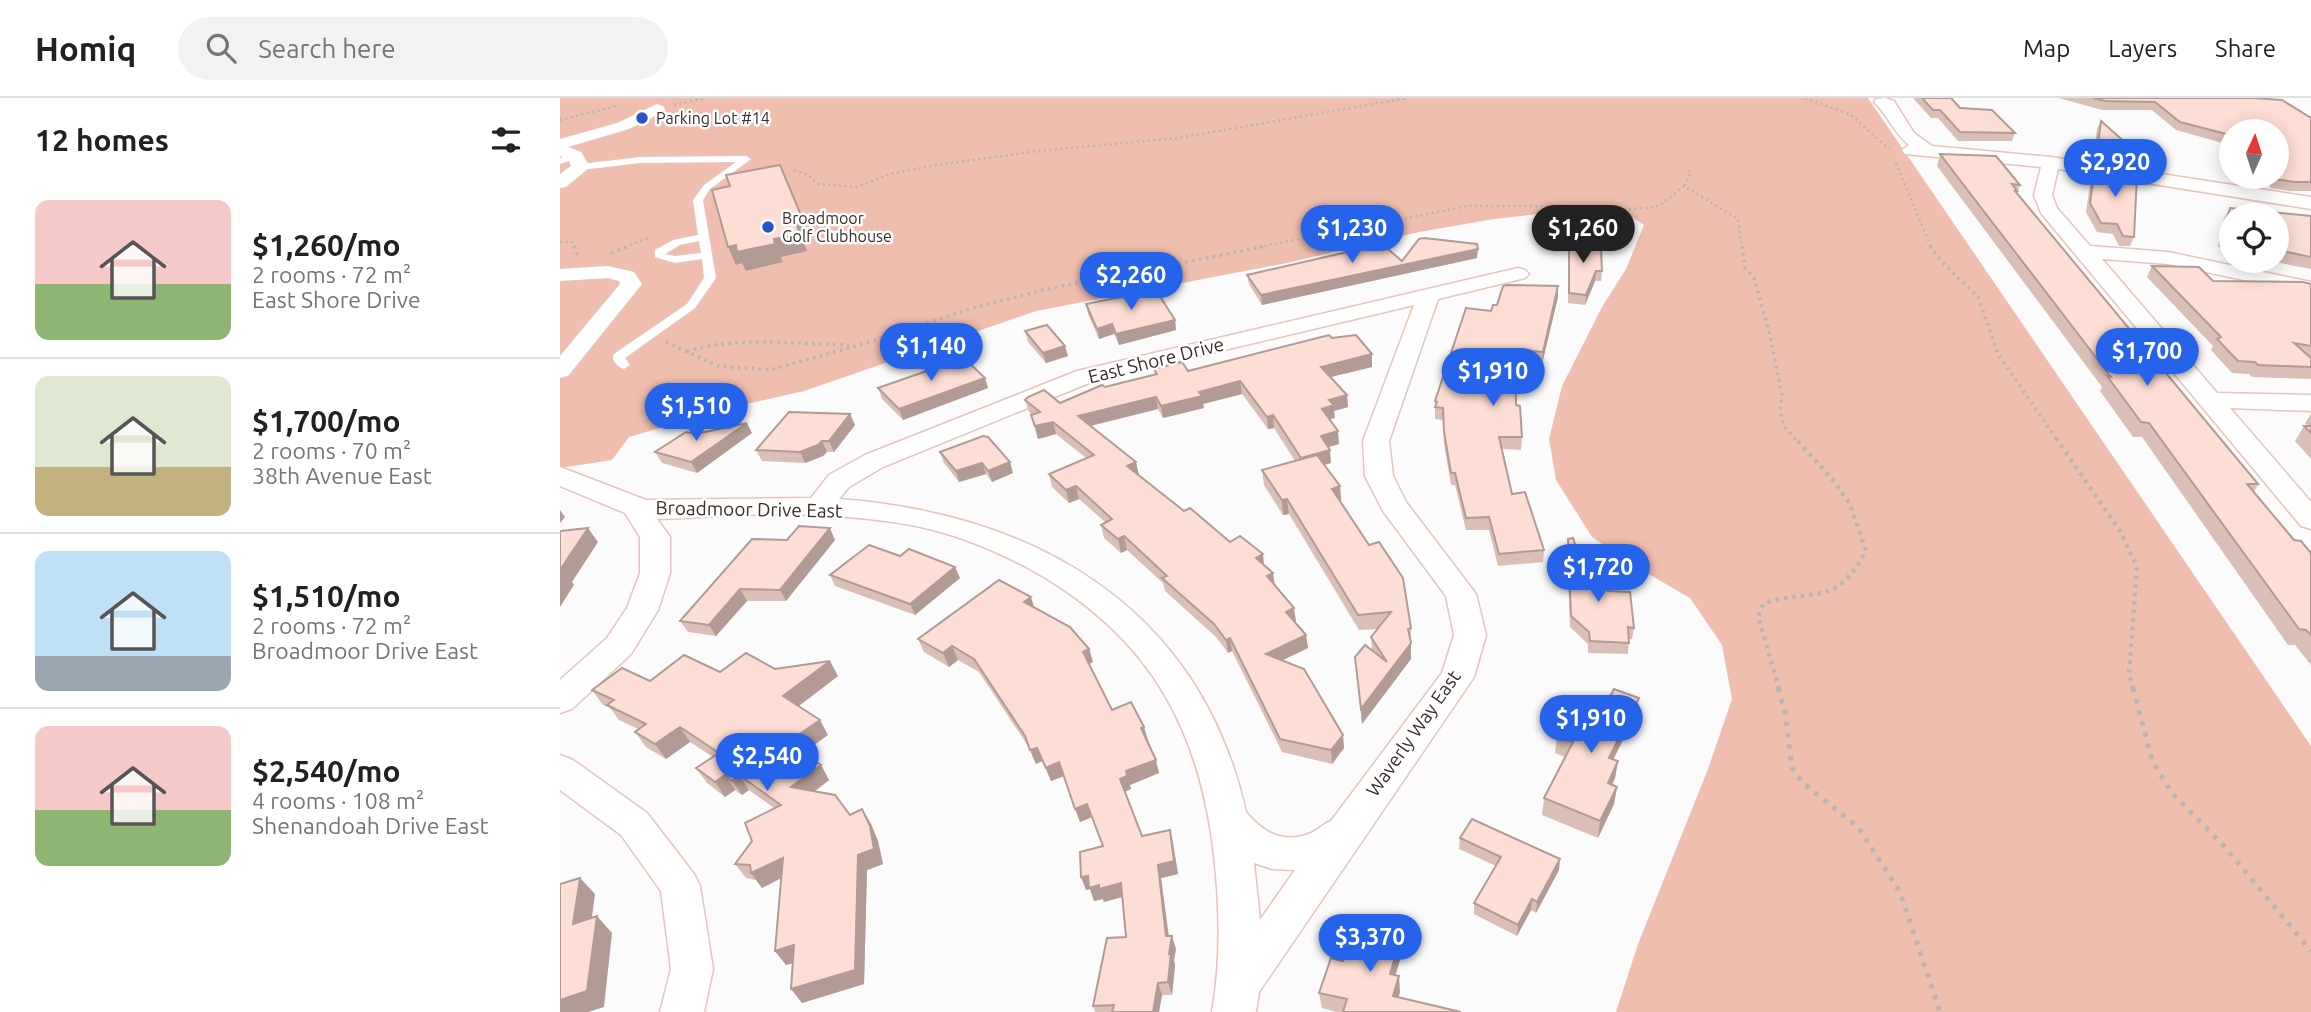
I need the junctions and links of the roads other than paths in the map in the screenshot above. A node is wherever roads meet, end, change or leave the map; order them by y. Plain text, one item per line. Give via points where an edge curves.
1 (1882, 102) dead end
2 (657, 109) road end
3 (560, 144) edge
4 (569, 159) edge
5 (2051, 162) junction
6 (560, 183) edge
7 (2311, 204) edge
8 (704, 237) junction
9 (2085, 252) junction
10 (706, 255) junction
11 (1518, 274) dead end
12 (560, 275) edge
13 (2311, 288) edge
14 (1428, 296) junction
15 (624, 365) dead end
16 (560, 371) edge
17 (2212, 400) junction
18 (2311, 403) edge
19 (560, 475) edge
20 (635, 506) junction
21 (819, 507) junction
22 (2311, 520) edge
23 (560, 700) edge
24 (560, 770) edge
25 (1231, 822) junction
26 (1350, 824) junction
27 (1237, 998) edge
28 (682, 1012) edge

1 - 5 street via 1888,104 1919,150
2 - 3 street via 623,126
4 - 6 street
4 - 8 lane via 746,159 707,187 698,200
5 - 7 street
5 - 9 street via 2043,195 2048,209
8 - 10 lane
8 - 10 lane via 677,242 659,255 675,259
9 - 13 street via 2168,258
9 - 17 street
10 - 15 lane via 710,278 701,295 678,317 618,357
11 - 14 street, East Shore Drive
12 - 16 street via 616,273 627,276 631,284
14 - 21 street, East Shore Drive via 1086,376 874,461 839,481
14 - 26 street, Waverly Way East via 1376,441 1379,476 1393,505 1461,594 1470,635 1457,677
17 - 18 street
17 - 22 street
19 - 20 street, Broadmoor Drive East
20 - 21 street, Broadmoor Drive East
20 - 23 street via 655,537 655,573 642,610 619,646
21 - 25 street, Broadmoor Drive East via 905,515 972,533 1040,561 1102,600 1151,646 1194,712
24 - 28 street via 635,824 680,886 692,970
25 - 26 street, Waverly Way East via 1248,842 1281,854 1320,847
25 - 27 street, Broadmoor Drive East via 1238,883
26 - 27 street, Waverly Way East

